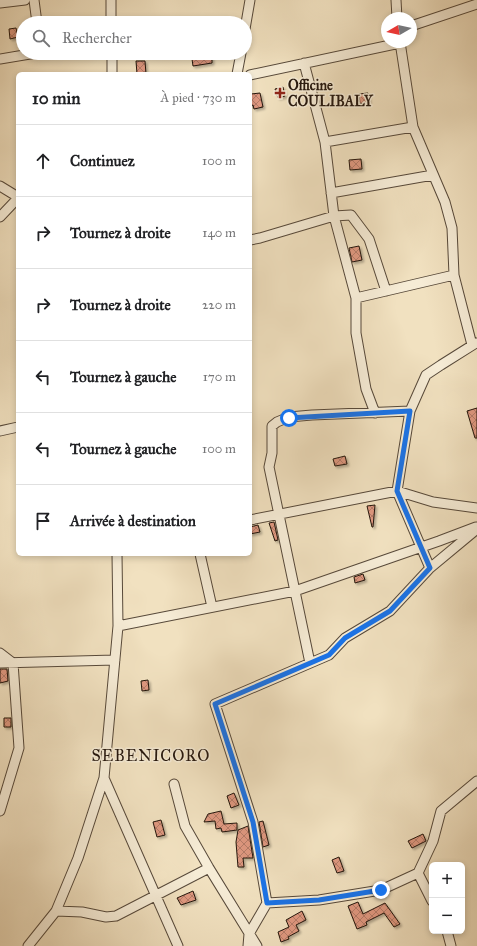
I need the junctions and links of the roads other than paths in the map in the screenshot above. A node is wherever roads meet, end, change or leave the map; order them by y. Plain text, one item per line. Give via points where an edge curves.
1 (25, 0) edge
2 (34, 0) edge
3 (111, 0) edge
4 (250, 0) edge
5 (396, 0) edge
6 (0, 3) edge
7 (477, 4) edge
8 (397, 12) edge
9 (36, 16) edge
10 (111, 16) edge
11 (247, 16) edge
12 (417, 24) edge
13 (381, 46) edge
14 (401, 48) edge
15 (16, 56) edge
16 (0, 59) edge
17 (112, 60) edge
18 (240, 60) edge
19 (304, 63) junction
20 (112, 72) edge
21 (237, 72) edge
22 (252, 75) edge
23 (413, 127) junction
24 (325, 142) junction
25 (434, 175) junction
26 (0, 186) edge
27 (331, 193) junction
28 (16, 197) edge
29 (16, 200) edge
30 (334, 216) junction
31 (0, 217) edge
32 (252, 240) edge
33 (454, 275) junction
34 (386, 291) junction
35 (356, 298) junction
36 (474, 344) edge
37 (410, 411) junction
38 (375, 413) junction
39 (16, 427) edge
40 (0, 431) edge
41 (397, 491) junction
42 (477, 508) edge
43 (279, 514) junction
44 (252, 520) edge
45 (477, 526) edge
46 (477, 529) edge
47 (421, 547) junction
48 (117, 556) edge
49 (200, 556) edge
50 (430, 568) junction
51 (295, 590) junction
52 (212, 607) junction
53 (118, 626) junction
54 (0, 652) edge
55 (115, 660) junction
56 (0, 663) edge
57 (13, 663) junction
58 (310, 663) junction
59 (104, 778) junction
60 (477, 781) edge
61 (174, 784) dead end
62 (0, 811) edge
63 (209, 868) junction
64 (418, 873) junction
65 (156, 896) junction
66 (430, 898) edge
67 (267, 903) junction
68 (56, 911) junction
69 (249, 934) junction
70 (447, 934) edge
71 (28, 946) edge
72 (178, 946) edge
73 (248, 946) edge
74 (257, 946) edge
75 (451, 946) edge

1 - 6 street
2 - 9 street
3 - 10 street
4 - 11 street
5 - 8 street
7 - 12 street
13 - 19 street
14 - 23 street
15 - 16 street
17 - 20 street
18 - 21 street
19 - 22 street
19 - 24 street
23 - 24 street
23 - 25 street
24 - 27 street
25 - 27 street
25 - 33 street via 452,228
26 - 28 street
27 - 30 street
29 - 31 street
30 - 32 street
30 - 34 street via 351,215 369,239
30 - 35 street
33 - 34 street
33 - 36 street
34 - 35 street
35 - 38 street via 356,333 366,389
36 - 37 street via 426,375
37 - 38 street
37 - 41 street
38 - 43 street via 312,415 289,418 272,426 272,453 269,466
39 - 40 street
41 - 42 street via 433,502
41 - 43 street
41 - 47 street
43 - 44 street
43 - 51 street
45 - 47 street
46 - 50 street
47 - 50 street
47 - 51 street
48 - 53 street
49 - 52 street
50 - 58 street via 390,611 345,638 329,655
51 - 52 street
51 - 58 street
52 - 53 street
53 - 55 street
54 - 57 street
55 - 57 street
55 - 59 street
56 - 57 street
57 - 62 street via 20,748
58 - 67 street via 215,704 253,822
59 - 65 street
59 - 68 street via 78,858
60 - 64 street via 441,811 433,841
61 - 63 street via 185,826
63 - 65 street
63 - 69 street
64 - 66 street
64 - 67 street via 381,890 319,900
65 - 68 street via 116,916
65 - 72 street
67 - 69 street
68 - 71 street
69 - 73 street
69 - 74 street
70 - 75 street

